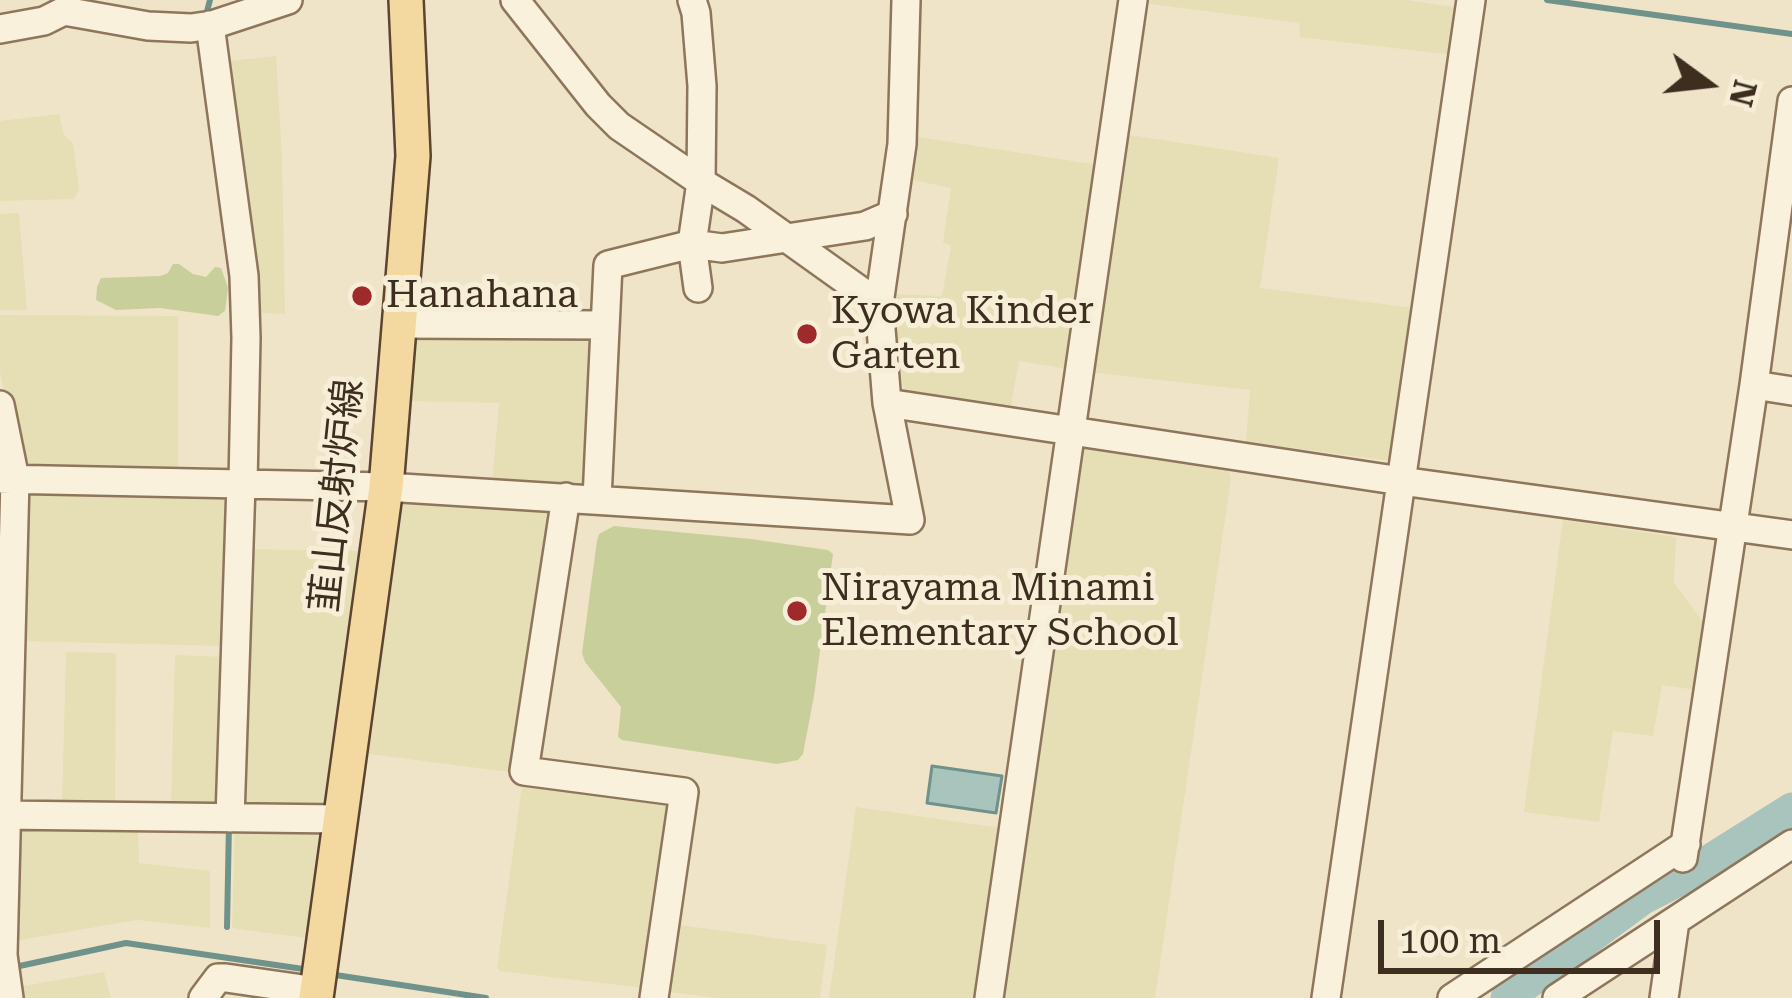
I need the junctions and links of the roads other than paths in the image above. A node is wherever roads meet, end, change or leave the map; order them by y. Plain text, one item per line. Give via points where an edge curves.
1 (288, 0) edge
2 (406, 0) edge
3 (515, 0) edge
4 (692, 0) edge
5 (906, 0) edge
6 (1133, 0) edge
7 (1471, 0) edge
8 (58, 6) edge
9 (200, 18) edge
10 (0, 29) edge
11 (1792, 101) edge
12 (700, 182) junction
13 (1785, 198) edge
14 (893, 214) junction
15 (788, 238) junction
16 (692, 244) junction
17 (698, 288) dead end
18 (879, 304) junction
19 (397, 324) junction
20 (605, 325) junction
21 (1754, 385) junction
22 (1792, 391) edge
23 (886, 404) junction
24 (0, 405) edge
25 (1070, 432) junction
26 (7, 479) edge
27 (1401, 481) junction
28 (242, 484) junction
29 (386, 487) junction
30 (566, 497) junction
31 (597, 500) junction
32 (1731, 526) junction
33 (1792, 535) edge
34 (3, 815) edge
35 (230, 818) junction
36 (342, 819) junction
37 (1792, 844) edge
38 (1675, 921) junction
39 (6, 978) edge
40 (316, 994) edge
41 (203, 998) edge
42 (653, 998) edge
43 (989, 998) edge
44 (1326, 998) edge
45 (1453, 998) edge
46 (1557, 998) edge
47 (1664, 998) edge

1 - 9 street
2 - 19 main road, 韮山反射炉線 via 412,156
3 - 12 street via 619,126
4 - 12 street via 702,86
5 - 14 street
6 - 25 street
7 - 27 street
8 - 9 street via 148,26
8 - 10 street via 44,20
9 - 28 street via 244,275
11 - 13 street
12 - 15 street
12 - 16 street
13 - 21 street
14 - 15 street
14 - 18 street
15 - 16 street
15 - 18 street
16 - 17 street
16 - 20 street via 608,265
18 - 23 street
19 - 20 street
19 - 29 main road, 韮山反射炉線
20 - 31 street
21 - 22 street
21 - 32 street
23 - 25 street
23 - 31 street via 910,520
24 - 26 street
25 - 27 street
25 - 43 street
26 - 28 street
26 - 34 street
27 - 32 street
27 - 44 street
28 - 29 street
28 - 35 street
29 - 30 street
29 - 36 main road, 韮山反射炉線
30 - 31 street
30 - 42 street via 524,771 684,792
32 - 33 street
32 - 45 street via 1684,851
34 - 35 street
34 - 39 street
35 - 36 street
36 - 40 main road, 韮山反射炉線
37 - 38 street
38 - 46 street
38 - 47 street
40 - 41 street via 218,978

